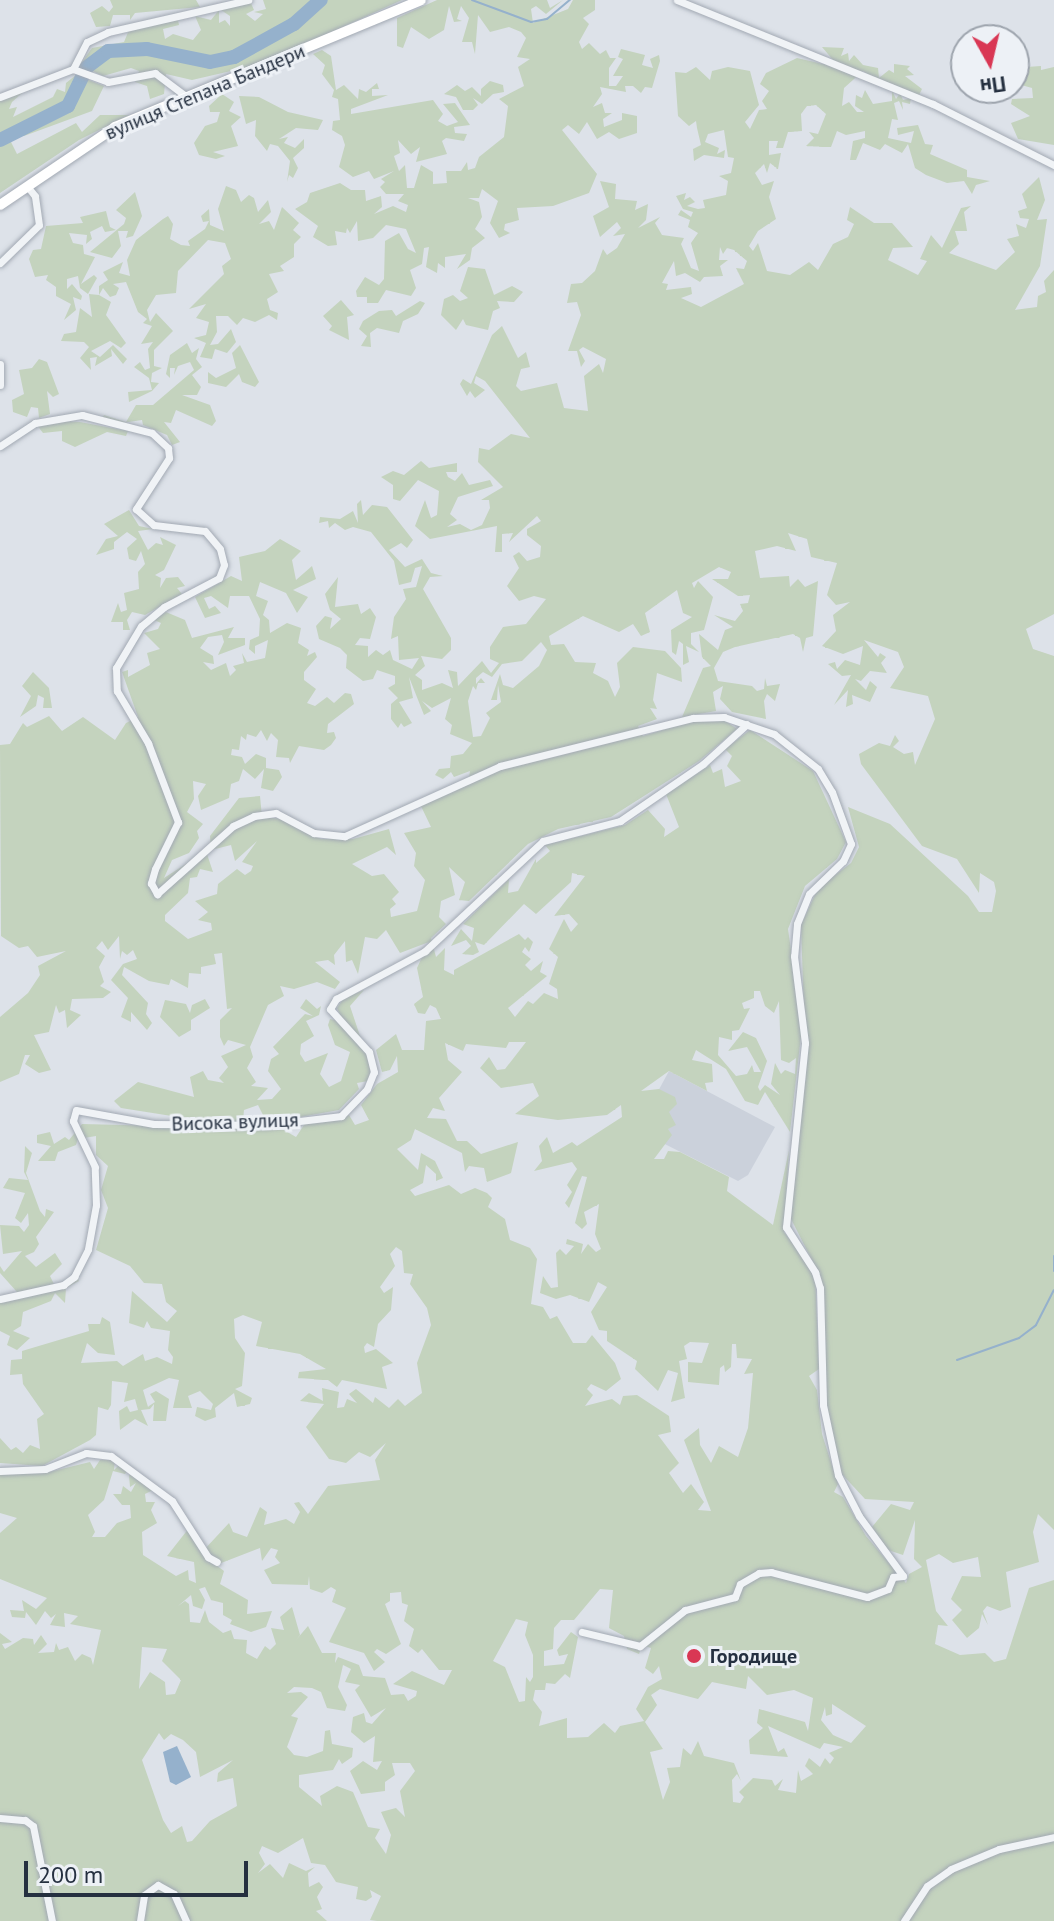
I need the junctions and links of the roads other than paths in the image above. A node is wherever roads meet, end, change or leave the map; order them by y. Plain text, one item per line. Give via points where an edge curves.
1 (248, 0) edge
2 (421, 0) edge
3 (677, 0) edge
4 (73, 69) junction
5 (185, 96) junction
6 (0, 97) edge
7 (1054, 165) edge
8 (27, 186) junction
9 (0, 205) edge
10 (0, 263) edge
11 (0, 364) edge
12 (0, 385) edge
13 (0, 446) edge
14 (747, 724) junction
15 (0, 1299) edge
16 (0, 1471) edge
17 (217, 1562) dead end
18 (582, 1632) dead end
19 (0, 1818) edge
20 (1054, 1837) edge
21 (52, 1921) edge
22 (140, 1921) edge
23 (186, 1921) edge
24 (904, 1921) edge

1 - 4 street via 108,32 87,42
2 - 5 main road, вулиця Степана Бандери
3 - 7 street via 933,104
4 - 5 street via 108,82 155,73
4 - 6 street
5 - 8 main road, вулиця Степана Бандери via 86,144
8 - 9 main road, вулиця Степана Бандери
8 - 10 street via 35,196 39,225
11 - 12 street
13 - 14 street via 23,428 82,415 152,433 168,448 169,458 136,509 145,522 205,531 220,549 224,565 219,578 164,607 141,626 116,668 117,691 148,743 178,822 155,869 151,883 157,894 233,826 254,816 276,813 314,833 345,836 461,779 500,766 693,718 724,717
14 - 15 street, Висока вулиця via 703,764 620,821 543,841 425,951 336,999 330,1009 369,1052 374,1072 367,1089 341,1116 266,1125 154,1124 76,1110 73,1121 95,1167 94,1226 85,1257 74,1277 54,1290
14 - 18 street via 774,734 818,769 850,833 843,861 818,882 797,924 794,956 805,1043 786,1227 820,1288 823,1405 838,1475 859,1516 903,1576 893,1577 888,1589 867,1597 759,1573 740,1584 735,1597 685,1610 640,1646
16 - 17 street via 45,1469 86,1453 111,1456 172,1501 208,1557
19 - 21 street via 33,1826
20 - 24 street via 999,1849 951,1869 927,1886
22 - 23 street via 144,1895 158,1885 174,1894

